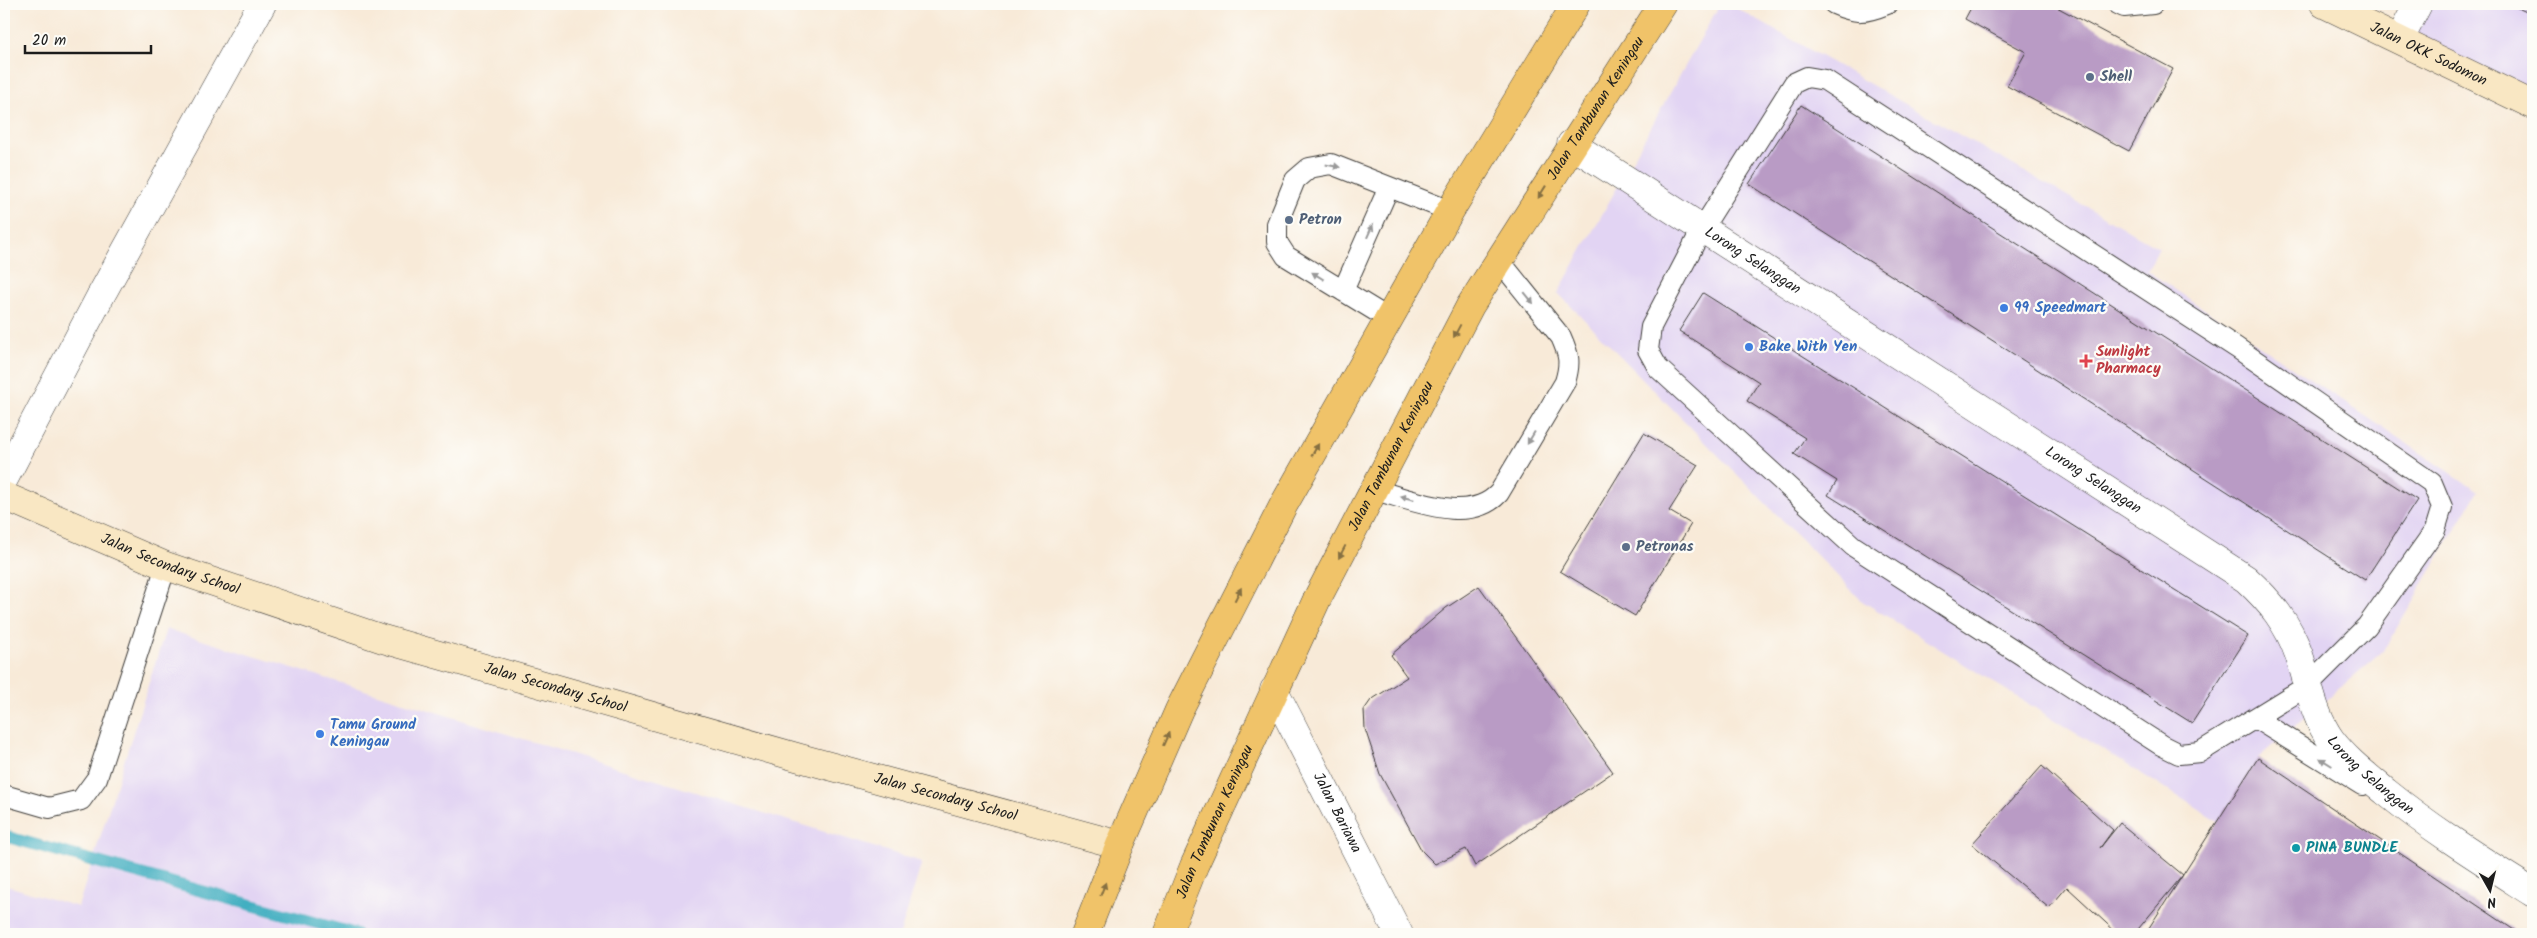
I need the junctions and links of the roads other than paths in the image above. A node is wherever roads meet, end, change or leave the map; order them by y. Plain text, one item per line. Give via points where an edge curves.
1 (262, 4) edge
2 (1576, 4) edge
3 (1663, 4) edge
4 (1834, 4) edge
5 (1888, 4) edge
6 (2118, 4) edge
7 (2153, 4) edge
8 (2324, 4) edge
9 (2418, 4) edge
10 (2400, 40) junction
11 (2533, 105) edge
12 (1571, 144) junction
13 (1389, 187) junction
14 (1450, 211) junction
15 (1702, 229) junction
16 (1499, 260) junction
17 (1343, 291) junction
18 (1389, 319) junction
19 (4, 479) edge
20 (1374, 490) junction
21 (4, 496) edge
22 (166, 566) junction
23 (2307, 686) junction
24 (1274, 690) junction
25 (2255, 718) junction
26 (4, 795) edge
27 (2427, 825) junction
28 (1120, 845) junction
29 (2533, 893) edge
30 (1085, 934) edge
31 (1167, 934) edge
32 (1399, 934) edge

1 - 19 street via 100,297
2 - 14 main road
3 - 12 main road, Jalan Tambunan Keningau
4 - 5 lane via 1852,12
6 - 7 lane via 2124,7
8 - 10 street, Jalan OKK Sodomon
9 - 10 street
10 - 11 street, Jalan OKK Sodomon
12 - 15 street, Lorong Selanggan
12 -> 16 main road, Jalan Tambunan Keningau
13 - 14 lane
17 -> 13 lane
17 -> 13 lane via 1286,256 1277,242 1277,224 1295,180 1309,168 1330,164
14 - 18 main road
15 - 23 street, Lorong Selanggan via 2246,579 2270,601 2287,626 2300,656
15 - 23 lane via 1794,83 1807,76 1825,80 2237,348 2432,483 2442,507 2435,530 2367,626
15 - 25 lane via 1650,327 1648,350 1658,368 1853,546 2179,754 2200,752
16 -> 20 main road, Jalan Tambunan Keningau via 1470,306
16 -> 20 lane via 1560,337 1568,352 1570,366 1565,382 1499,493 1490,502 1466,510 1452,509
17 - 18 lane
28 -> 18 main road via 1179,710 1274,523
20 -> 24 main road, Jalan Tambunan Keningau
21 - 22 street, Jalan Secondary School
22 - 26 lane via 97,778 81,800 49,808
22 - 28 street, Jalan Secondary School via 383,639
23 - 25 lane
23 - 27 street, Lorong Selanggan via 2331,740 2359,770
24 - 31 main road, Jalan Tambunan Keningau via 1194,866
24 - 32 street, Jalan Bariawa
27 -> 25 lane
27 - 29 street, Lorong Selanggan
30 -> 28 main road

